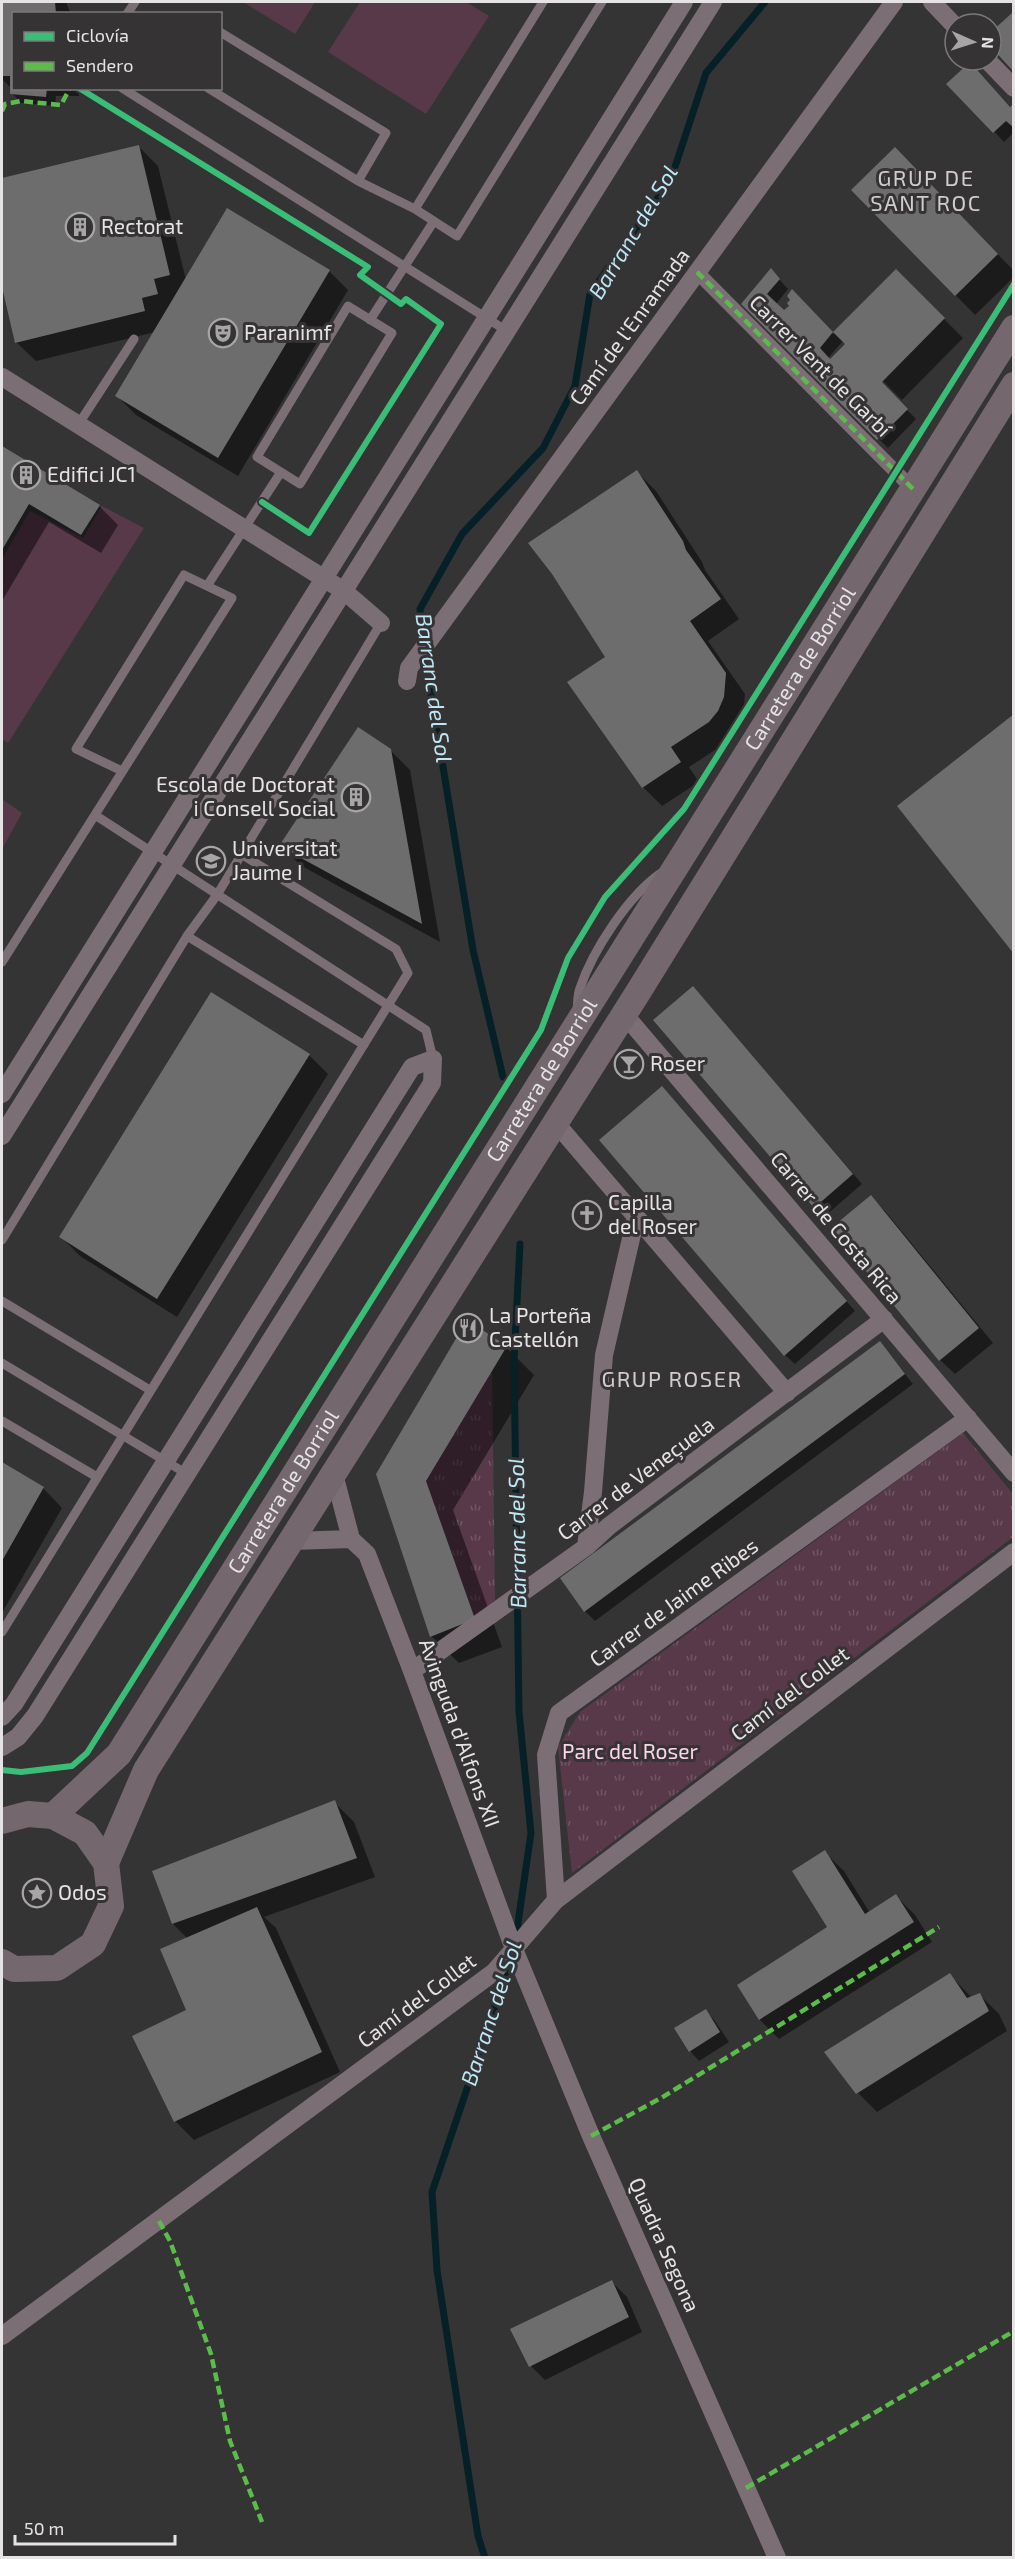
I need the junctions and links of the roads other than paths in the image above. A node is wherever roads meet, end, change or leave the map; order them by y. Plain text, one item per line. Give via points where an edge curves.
1 (543, 2) edge
2 (602, 2) edge
3 (684, 2) edge
4 (713, 2) edge
5 (894, 2) edge
6 (932, 2) edge
7 (943, 13) edge
8 (222, 33) edge
9 (999, 72) edge
10 (1014, 88) edge
11 (125, 90) edge
12 (211, 90) edge
13 (358, 181) junction
14 (415, 209) junction
15 (434, 221) junction
16 (404, 266) junction
17 (697, 272) junction
18 (488, 318) junction
19 (370, 320) junction
20 (1014, 328) edge
21 (507, 331) junction
22 (134, 339) dead end
23 (2, 377) edge
24 (1014, 385) edge
25 (78, 425) junction
26 (281, 472) junction
27 (913, 489) junction
28 (247, 528) junction
29 (324, 578) junction
30 (207, 586) junction
31 (344, 591) junction
32 (381, 623) joint
33 (407, 681) dead end
34 (122, 771) junction
35 (95, 815) junction
36 (153, 853) junction
37 (241, 854) junction
38 (172, 866) junction
39 (217, 895) junction
40 (188, 936) junction
41 (2, 962) edge
42 (388, 1005) junction
43 (624, 1014) junction
44 (364, 1045) junction
45 (433, 1059) junction
46 (2, 1094) edge
47 (555, 1122) junction
48 (2, 1136) edge
49 (636, 1217) junction
50 (2, 1240) edge
51 (2, 1302) edge
52 (884, 1319) junction
53 (2, 1363) edge
54 (150, 1390) junction
55 (787, 1393) junction
56 (968, 1418) junction
57 (2, 1421) edge
58 (123, 1434) junction
59 (166, 1462) junction
60 (1014, 1473) edge
61 (187, 1474) junction
62 (334, 1474) junction
63 (97, 1477) junction
64 (593, 1492) junction
65 (609, 1526) junction
66 (351, 1539) junction
67 (291, 1541) junction
68 (586, 1546) junction
69 (1014, 1552) edge
70 (2, 1632) edge
71 (412, 1671) junction
72 (2, 1716) edge
73 (2, 1747) edge
74 (53, 1816) junction
75 (2, 1821) edge
76 (106, 1863) junction
77 (556, 1900) junction
78 (514, 1950) junction
79 (6, 1970) edge
80 (2, 2336) edge
81 (777, 2558) edge

1 - 14 lane
2 - 15 lane via 457,236
3 - 18 street
4 - 21 street
5 - 17 street, Camí de l'Enramada
6 - 7 street
8 - 13 lane via 386,133
9 - 10 street
11 - 16 lane
12 - 13 lane
13 - 14 lane
14 - 15 lane
15 - 16 lane
16 - 18 lane
16 - 19 lane
17 - 27 street, Carrer Vent de Garbí
17 - 33 street, Camí de l'Enramada via 409,668
18 - 21 lane
18 - 29 street
19 - 26 lane via 392,333 300,484
19 - 26 lane via 348,306 257,457
20 - 27 main road, Carretera de Borriol
21 - 31 street
22 - 25 lane
23 - 25 street
24 - 43 main road, Carretera de Borriol
25 - 28 street
26 - 28 lane
27 - 74 main road, Carretera de Borriol via 119,1754
28 - 29 street
28 - 30 lane
29 - 31 street
29 - 36 street
30 - 34 lane via 232,598
30 - 34 lane via 184,575 76,749
31 - 32 street
31 - 38 street
32 - 37 lane
34 - 35 lane
35 - 36 lane
35 - 41 lane
36 - 38 lane
36 - 46 street
37 - 39 lane
37 - 42 lane via 396,948 408,973
38 - 39 lane
38 - 48 street
39 - 40 lane
39 - 42 lane
40 - 44 lane
40 - 50 lane
42 - 44 lane
42 - 45 lane via 426,1030
43 - 47 main road, Carretera de Borriol
43 - 52 street, Carrer de Costa Rica
44 - 54 lane
45 - 59 street via 412,1067
45 - 61 street via 432,1083
47 - 49 street
47 - 62 main road, Carretera de Borriol
49 - 55 street
49 - 64 street via 604,1355
51 - 54 lane
52 - 55 street, Carrer de Veneçuela
52 - 56 street, Carrer de Costa Rica
53 - 58 lane
54 - 58 lane
55 - 65 street, Carrer de Veneçuela
56 - 60 street, Carrer de Costa Rica
56 - 77 street, Carrer de Jaime Ribes via 559,1713 546,1755
57 - 63 lane
58 - 59 lane
58 - 63 lane
59 - 61 lane
59 - 72 street via 14,1704
61 - 73 street via 35,1716 18,1737
62 - 66 street, Avinguda d'Alfons XII
62 - 67 main road, Carretera de Borriol
63 - 70 lane
64 - 65 street
64 - 68 street
65 - 68 street, Carrer de Veneçuela
66 - 67 street
66 - 71 street, Avinguda d'Alfons XII via 367,1554
67 - 76 main road, Carretera de Borriol via 146,1770
68 - 71 street, Carrer de Veneçuela
69 - 77 street, Camí del Collet
71 - 78 street, Avinguda d'Alfons XII
74 - 75 main road via 28,1814
74 - 76 main road via 85,1833
76 - 79 main road via 111,1906 93,1944 57,1968
77 - 78 street, Camí del Collet
78 - 80 street, Camí del Collet via 494,1972
78 - 81 street, Quadra Segona

